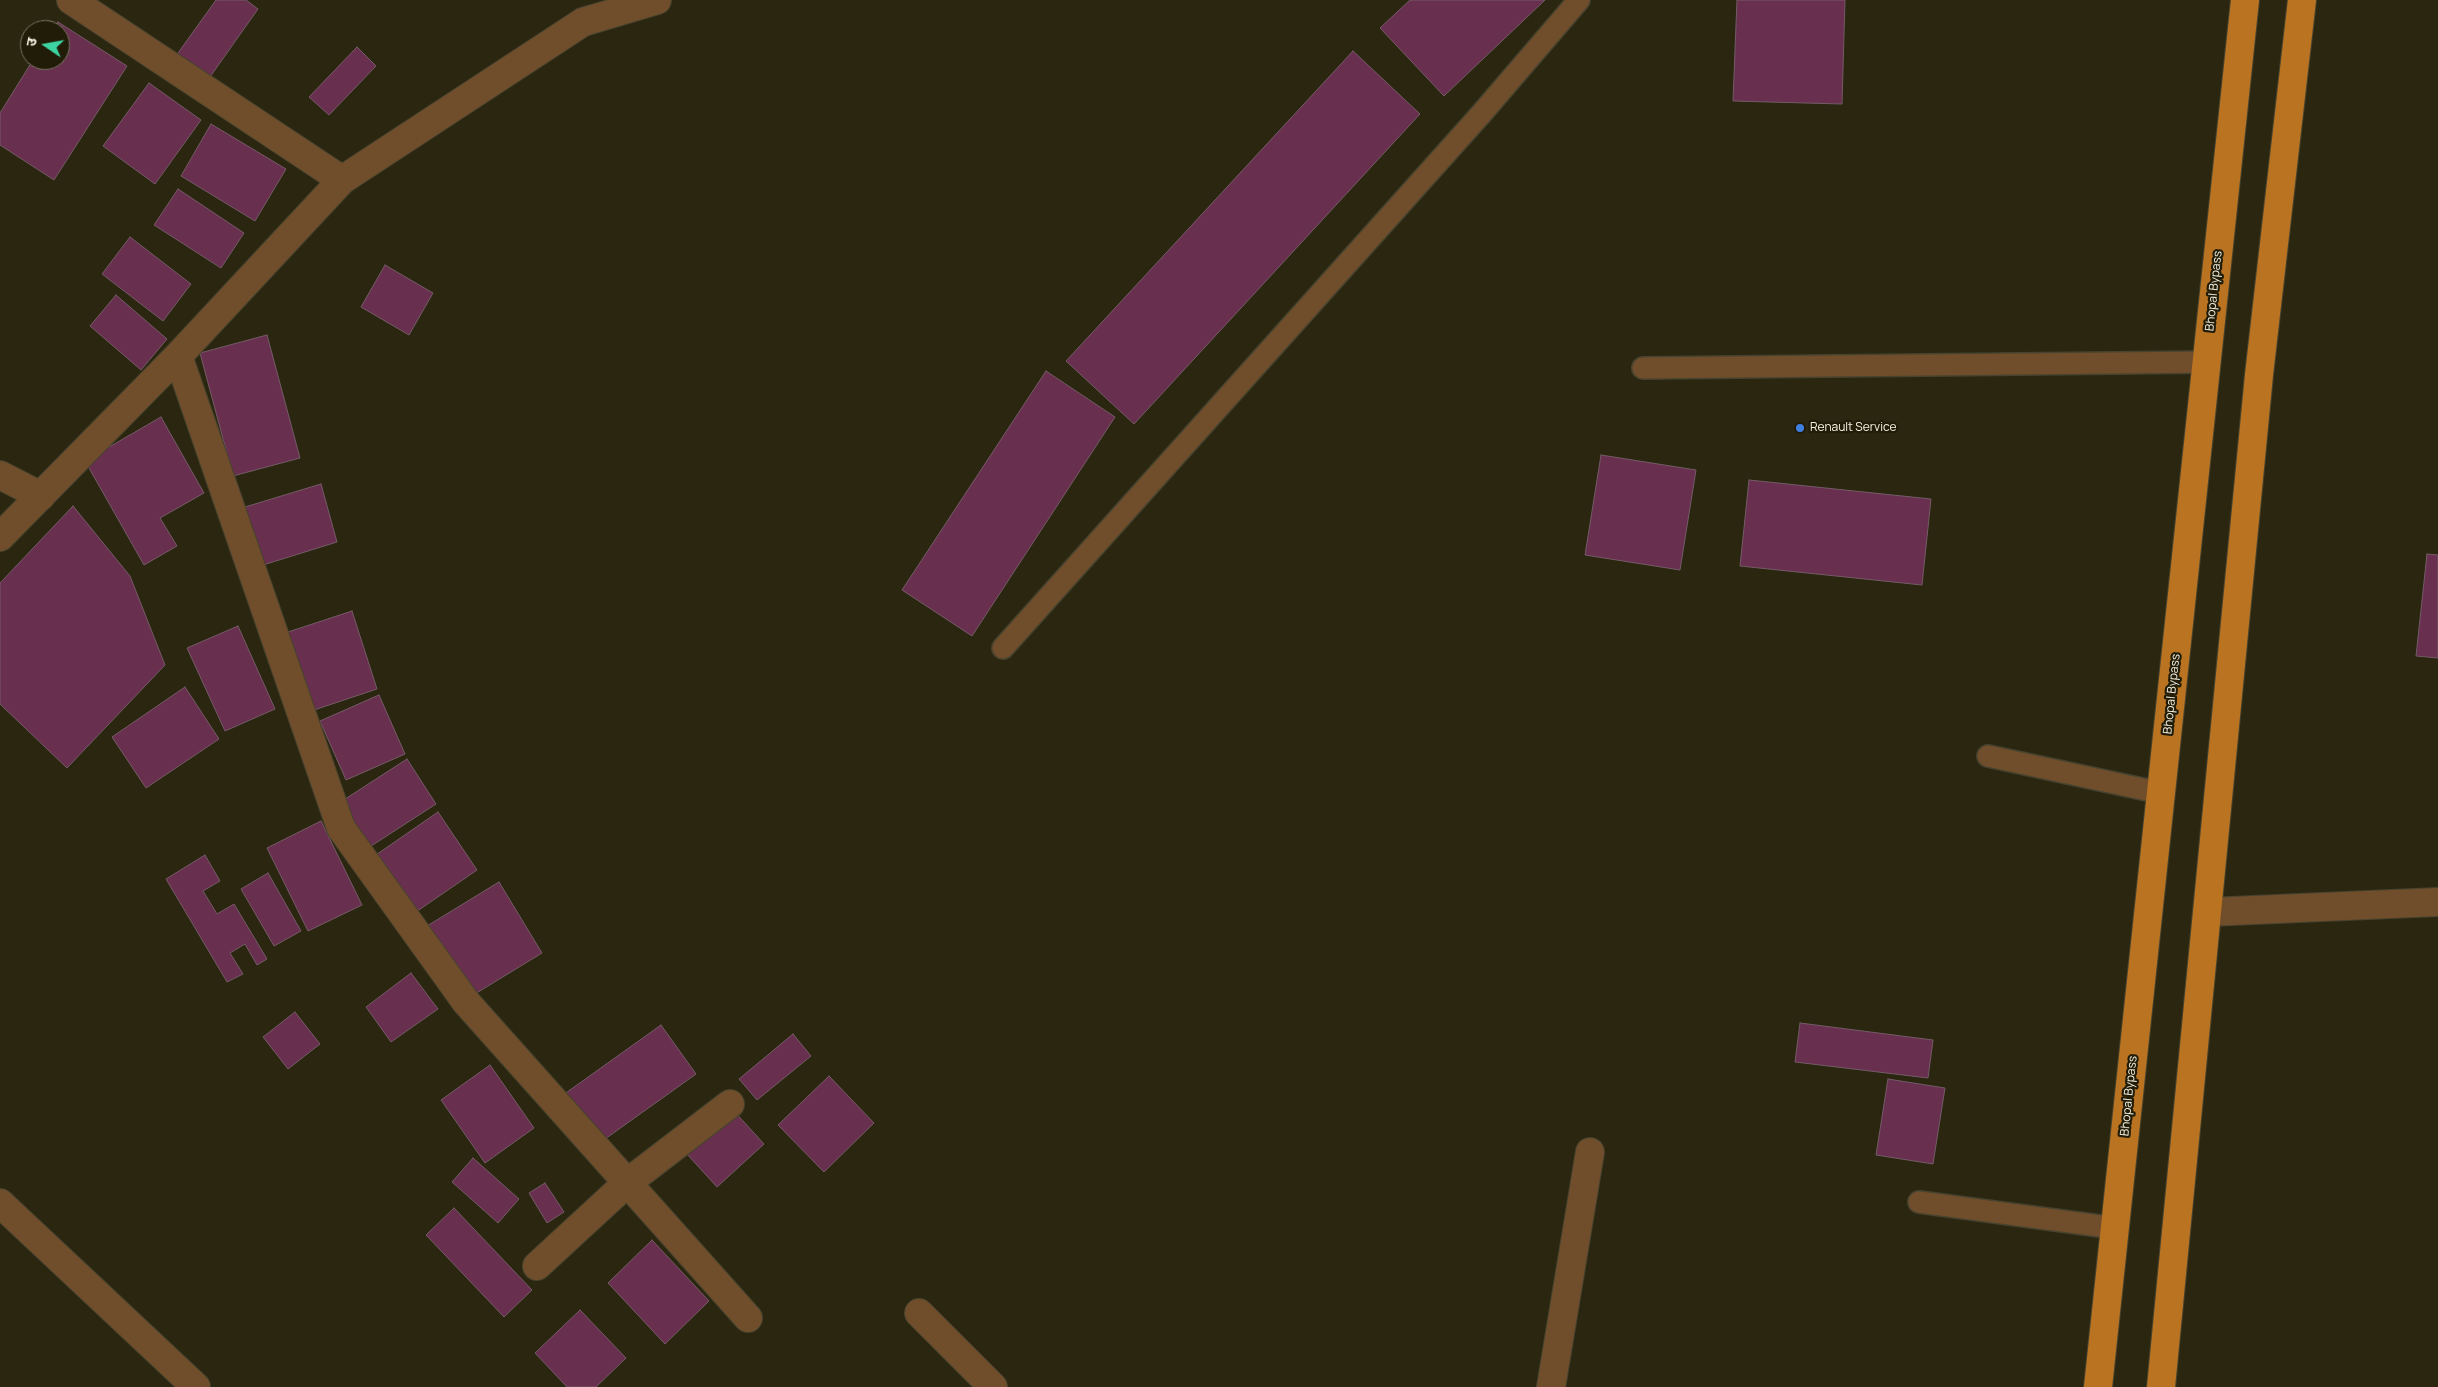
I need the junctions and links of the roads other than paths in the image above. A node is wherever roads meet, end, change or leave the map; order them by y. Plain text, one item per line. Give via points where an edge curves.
1 (71, 0) edge
2 (1579, 0) edge
3 (2245, 0) edge
4 (2302, 0) edge
5 (650, 1) edge
6 (342, 180) junction
7 (178, 356) junction
8 (2207, 362) junction
9 (1643, 368) dead end
10 (0, 475) edge
11 (41, 496) junction
12 (0, 538) edge
13 (1003, 648) dead end
14 (1988, 756) dead end
15 (2161, 793) junction
16 (2438, 902) edge
17 (2208, 912) junction
18 (730, 1104) dead end
19 (1590, 1152) dead end
20 (627, 1183) junction
21 (1919, 1202) dead end
22 (0, 1203) edge
23 (2115, 1228) junction
24 (537, 1266) dead end
25 (919, 1313) dead end
26 (748, 1318) dead end
27 (196, 1387) edge
28 (992, 1387) edge
29 (1551, 1387) edge
30 (2098, 1387) edge
31 (2161, 1387) edge

1 - 6 street
2 - 13 lane via 1482,113
3 - 8 main road, Bhopal Bypass
4 - 17 main road via 2258,375
5 - 6 street via 584,22
6 - 7 street
7 - 11 street
7 - 20 street via 341,828 466,1002
8 - 9 lane
8 - 15 main road, Bhopal Bypass
10 - 11 street
11 - 12 street
14 - 15 lane
15 - 23 main road, Bhopal Bypass
16 - 17 street
17 - 31 main road
18 - 20 street
19 - 29 street
20 - 24 street
20 - 26 street
21 - 23 lane
22 - 27 street
23 - 30 main road, Bhopal Bypass
25 - 28 street

